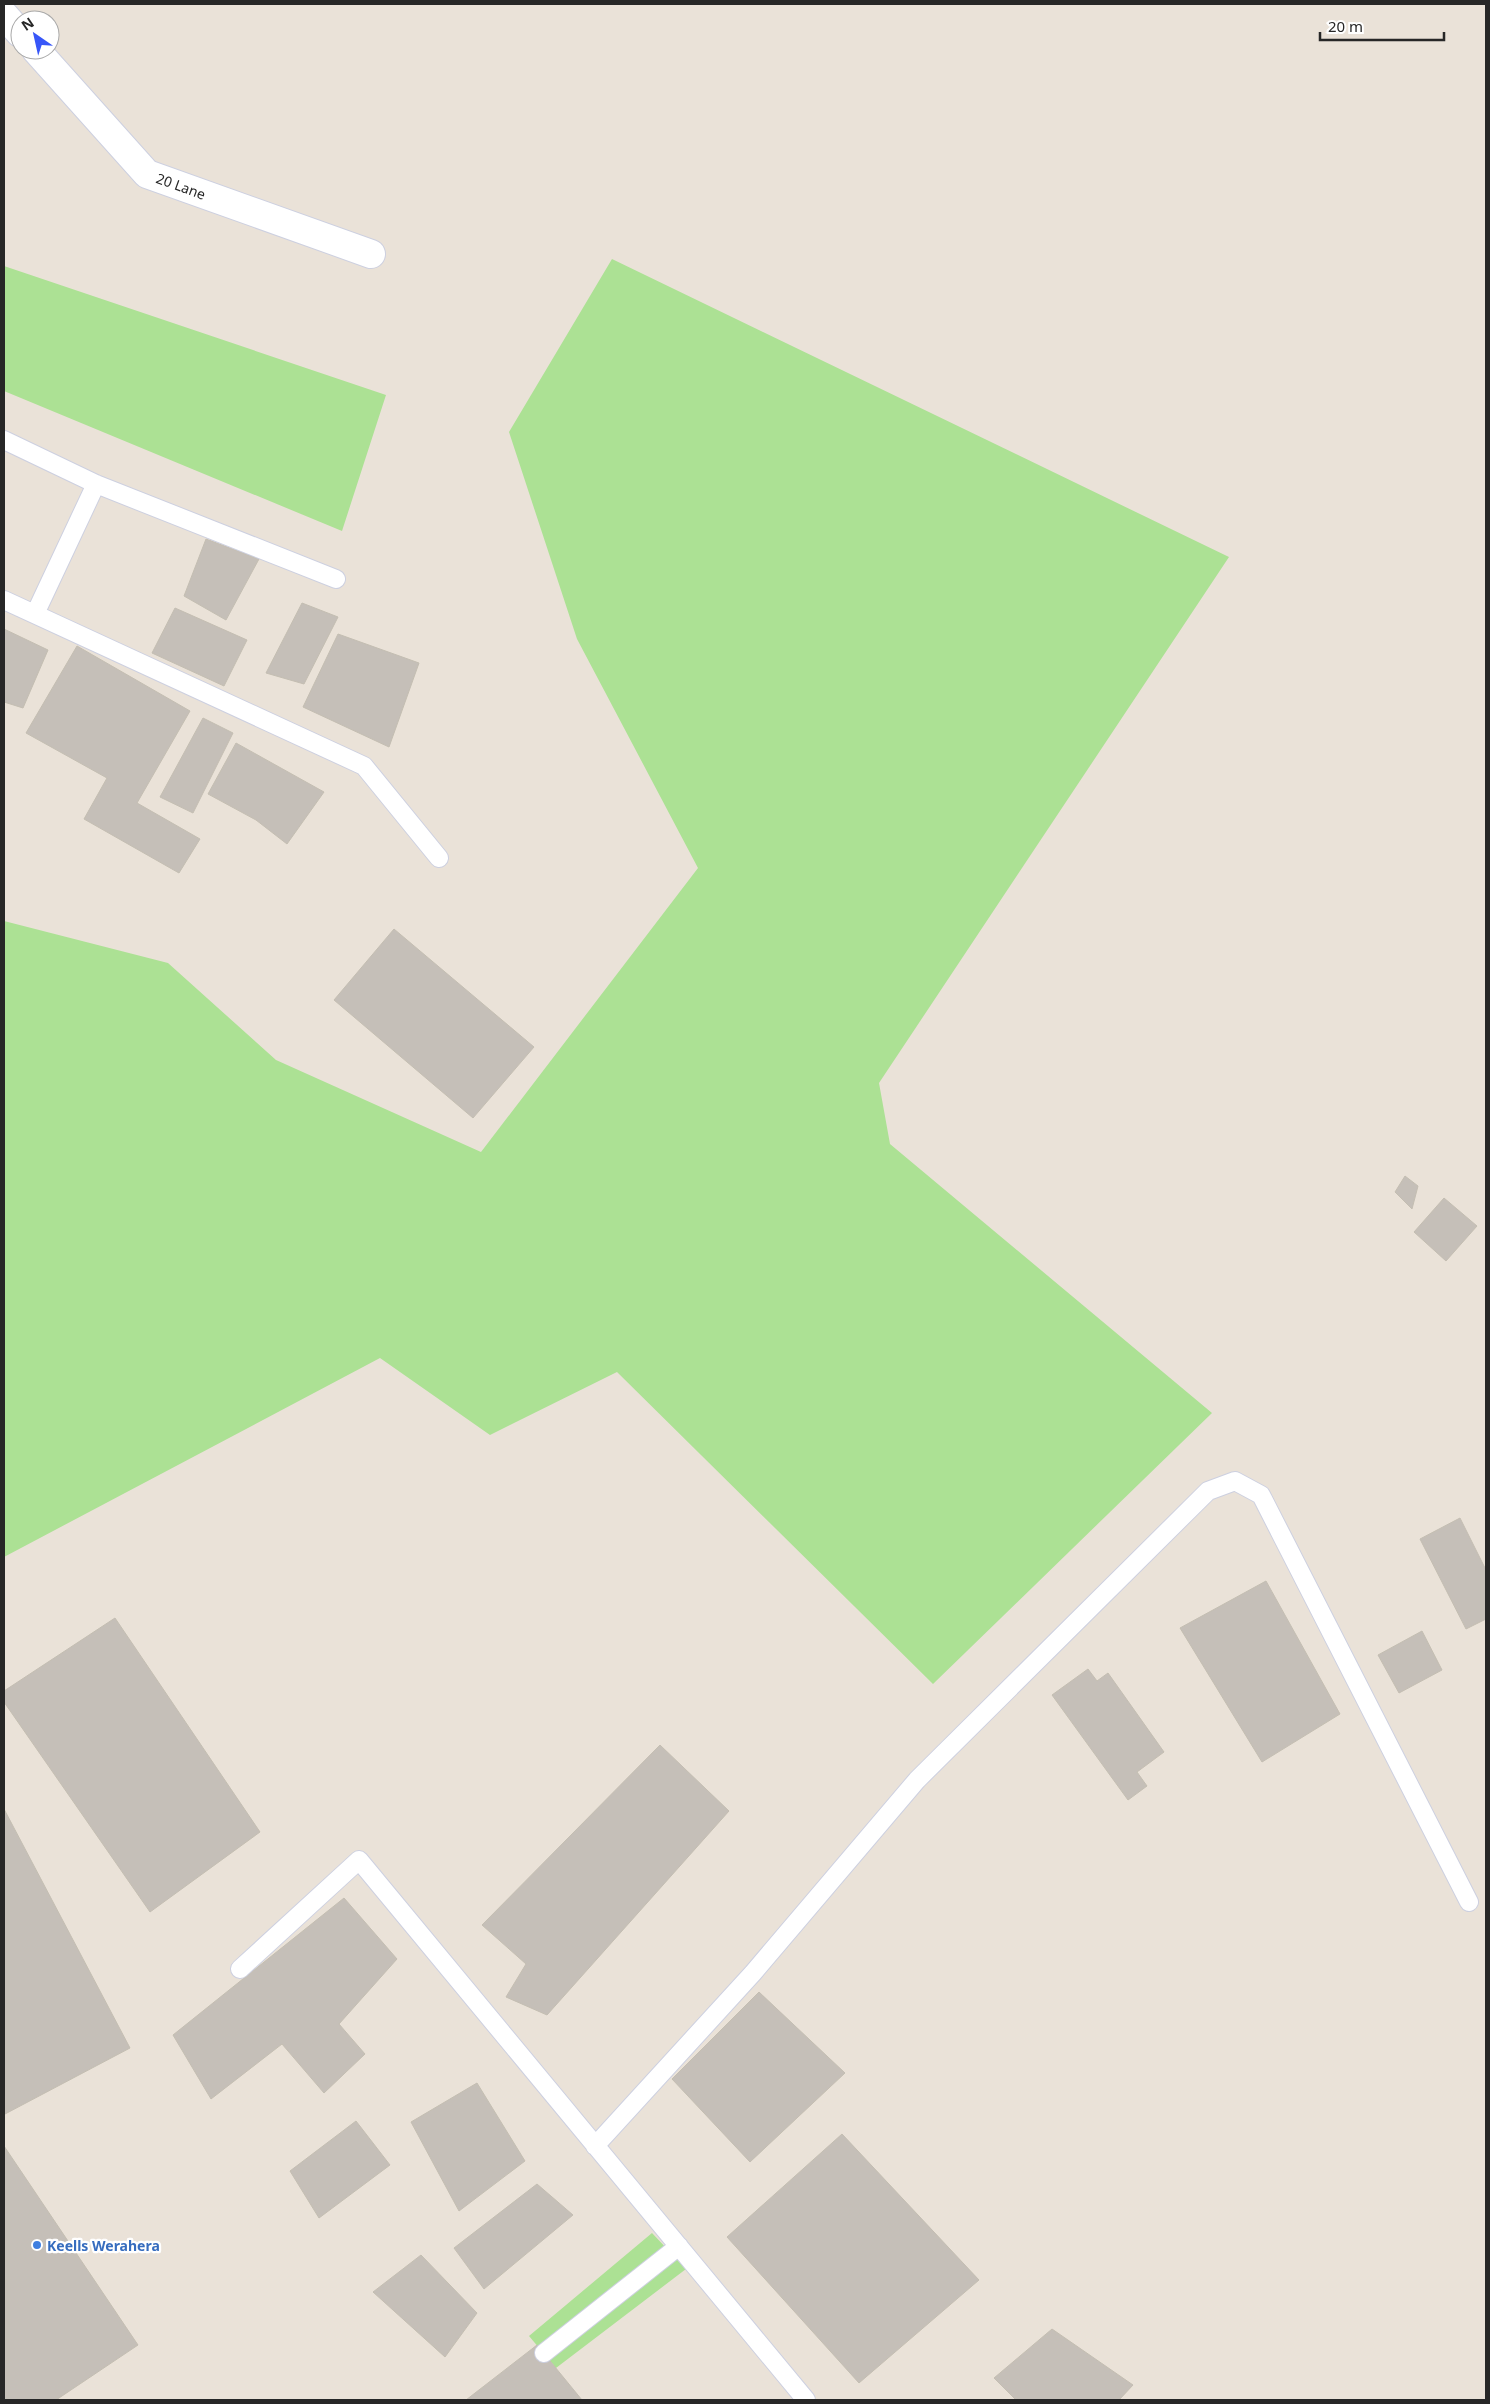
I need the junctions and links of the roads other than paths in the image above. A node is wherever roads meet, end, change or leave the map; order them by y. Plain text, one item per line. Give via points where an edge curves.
1 (45, 60) edge
2 (371, 254) dead end
3 (4, 440) edge
4 (96, 484) junction
5 (336, 579) dead end
6 (4, 600) edge
7 (35, 614) junction
8 (439, 858) dead end
9 (1469, 1902) dead end
10 (240, 1969) dead end
11 (595, 2146) junction
12 (679, 2246) junction
13 (544, 2353) dead end
14 (806, 2400) edge

1 - 2 street, 20 Lane via 147,174
3 - 4 lane
4 - 5 lane
4 - 7 lane
6 - 7 lane
7 - 8 lane via 364,766
9 - 11 lane via 1261,1495 1235,1481 1208,1491 917,1780 753,1973
10 - 11 lane via 359,1860
11 - 12 lane
12 - 13 lane
12 - 14 lane

